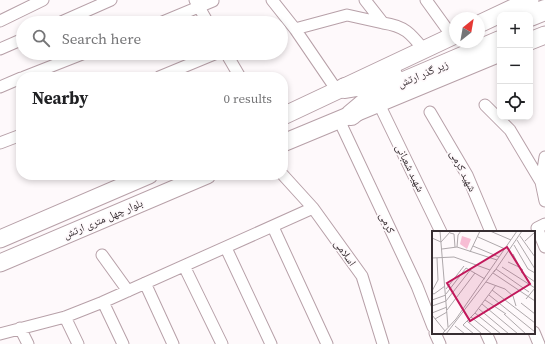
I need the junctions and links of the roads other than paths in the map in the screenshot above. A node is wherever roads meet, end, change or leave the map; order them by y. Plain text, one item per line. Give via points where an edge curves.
1 (43, 0) edge
2 (111, 0) edge
3 (272, 0) edge
4 (366, 0) edge
5 (426, 0) edge
6 (213, 1) edge
7 (197, 4) edge
8 (524, 5) edge
9 (545, 10) edge
10 (75, 16) edge
11 (174, 16) edge
12 (204, 16) edge
13 (284, 16) edge
14 (0, 21) edge
15 (288, 21) edge
16 (485, 21) edge
17 (545, 22) edge
18 (384, 23) junction
19 (449, 26) edge
20 (533, 27) edge
21 (295, 30) junction
22 (497, 30) edge
23 (485, 35) edge
24 (545, 35) edge
25 (533, 40) edge
26 (449, 41) edge
27 (16, 42) edge
28 (497, 42) edge
29 (449, 43) edge
30 (0, 49) edge
31 (424, 50) junction
32 (497, 54) edge
33 (67, 60) edge
34 (200, 60) edge
35 (230, 60) edge
36 (37, 72) edge
37 (171, 72) edge
38 (237, 72) edge
39 (16, 80) edge
40 (0, 87) edge
41 (341, 90) junction
42 (378, 104) junction
43 (484, 104) dead end
44 (430, 112) dead end
45 (288, 114) edge
46 (345, 117) junction
47 (16, 137) edge
48 (288, 141) edge
49 (0, 143) edge
50 (545, 157) edge
51 (137, 180) edge
52 (195, 180) edge
53 (288, 180) edge
54 (541, 182) junction
55 (545, 201) edge
56 (314, 208) junction
57 (545, 224) edge
58 (273, 227) junction
59 (441, 231) edge
60 (491, 231) edge
61 (0, 239) edge
62 (545, 247) edge
63 (226, 248) junction
64 (102, 255) dead end
65 (0, 263) edge
66 (184, 266) junction
67 (145, 283) junction
68 (128, 291) junction
69 (102, 302) junction
70 (65, 317) junction
71 (432, 324) edge
72 (20, 328) junction
73 (0, 334) edge
74 (436, 334) edge
75 (486, 334) edge
76 (535, 334) edge
77 (28, 344) edge
78 (78, 344) edge
79 (123, 344) edge
80 (173, 344) edge
81 (222, 344) edge
82 (271, 344) edge
83 (327, 344) edge
84 (383, 344) edge
85 (440, 344) edge
86 (491, 344) edge
87 (539, 344) edge

1 - 14 street
2 - 10 street
3 - 13 street
4 - 18 street
5 - 19 street
6 - 7 street
7 - 11 street
7 - 12 street
8 - 9 highway
8 - 16 main road
15 - 21 street
17 - 20 highway
18 - 21 street via 347,15
18 - 31 street via 394,24 408,31
21 - 41 street
22 - 23 highway
24 - 25 main road
26 - 31 main road
27 - 30 street
28 - 46 highway, زیر گذر ارتش via 376,94
29 - 41 highway, زیر گذر ارتش via 375,82
31 - 41 main road
32 - 42 main road
33 - 36 street
34 - 37 street
35 - 38 street
39 - 40 street
41 - 45 main road
42 - 46 main road
42 - 59 street, شهید شعبانی
43 - 54 street via 510,130
44 - 60 street, شهید کرمی via 467,175
46 - 48 main road
46 - 71 street, کرمی
47 - 49 street
50 - 54 street
51 - 61 main road, بلوار چهل متری ارتش
52 - 65 main road, بلوار چهل متری ارتش
53 - 56 street, اسلامی
54 - 55 street
56 - 58 street
56 - 84 street, اسلامی via 362,276
57 - 62 street via 537,228
58 - 63 street
58 - 83 street
63 - 66 street
63 - 82 street
64 - 68 street
66 - 67 street
66 - 81 street
67 - 68 street
67 - 80 street
68 - 69 street
69 - 70 street
69 - 79 street
70 - 72 street
70 - 78 street
72 - 73 street
72 - 77 street
74 - 85 street
75 - 86 street
76 - 87 street

